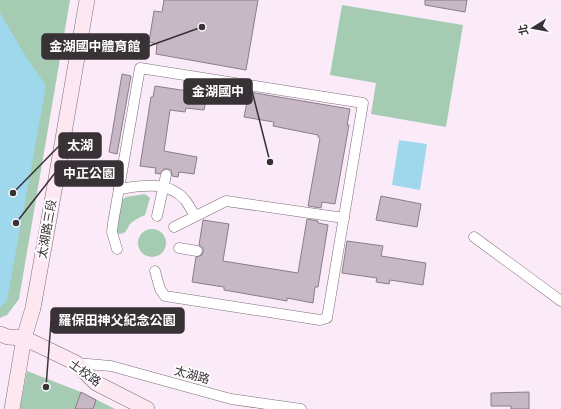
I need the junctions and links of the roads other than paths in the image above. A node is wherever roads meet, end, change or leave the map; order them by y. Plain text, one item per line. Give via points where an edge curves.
1 (87, 0) edge
2 (166, 175) dead end
3 (163, 187) junction
4 (119, 189) junction
5 (157, 216) dead end
6 (195, 216) junction
7 (344, 218) junction
8 (174, 227) dead end
9 (474, 236) dead end
10 (179, 248) dead end
11 (117, 249) dead end
12 (197, 252) dead end
13 (155, 271) dead end
14 (561, 301) edge
15 (0, 334) edge
16 (24, 338) junction
17 (76, 364) junction
18 (12, 409) edge
19 (147, 409) edge
20 (301, 409) edge

1 - 16 street, 太湖路三段 via 36,289
2 - 3 street
3 - 4 street via 151,185
3 - 5 street
3 - 6 street via 176,192
4 - 7 street via 140,68 363,103
4 - 11 street via 112,232
6 - 7 street via 226,200
6 - 8 street
7 - 13 street via 327,318 320,320 165,296 160,289
9 - 14 street
10 - 12 street
15 - 16 street, 士校路
16 - 17 street, 士校路
16 - 18 street, 太湖路三段
17 - 19 street, 士校路 via 96,383
17 - 20 street, 太湖路 via 111,366 231,399

